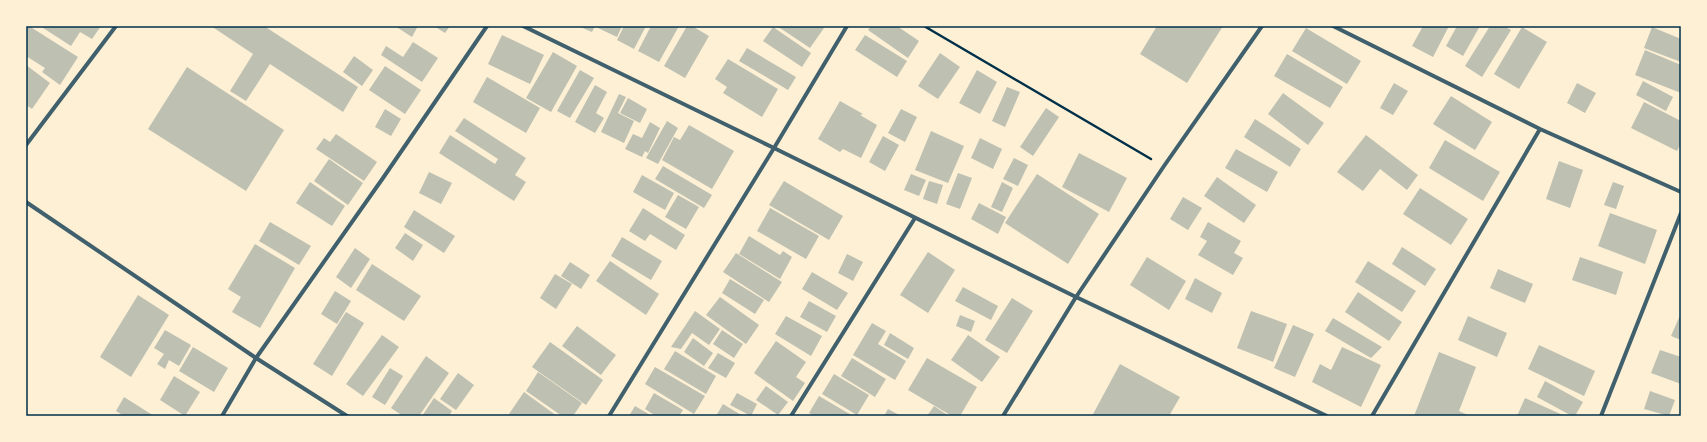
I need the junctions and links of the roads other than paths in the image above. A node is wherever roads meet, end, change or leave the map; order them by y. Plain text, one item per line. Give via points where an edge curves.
1 (116, 26) edge
2 (487, 26) edge
3 (523, 26) edge
4 (847, 26) edge
5 (1262, 26) edge
6 (1333, 26) edge
7 (1540, 128) junction
8 (26, 145) edge
9 (774, 148) junction
10 (1681, 192) edge
11 (26, 202) edge
12 (1681, 213) edge
13 (915, 218) junction
14 (1076, 297) junction
15 (256, 358) junction
16 (222, 416) edge
17 (347, 416) edge
18 (609, 416) edge
19 (791, 416) edge
20 (1003, 416) edge
21 (1327, 416) edge
22 (1372, 416) edge
23 (1601, 416) edge

1 - 8 street
2 - 15 street
3 - 9 street
4 - 9 street
5 - 14 street
6 - 7 street
7 - 10 street
7 - 22 street
9 - 13 street
9 - 18 street
11 - 15 street
12 - 23 street
13 - 14 street
13 - 19 street
14 - 20 street
14 - 21 street
15 - 16 street
15 - 17 street

